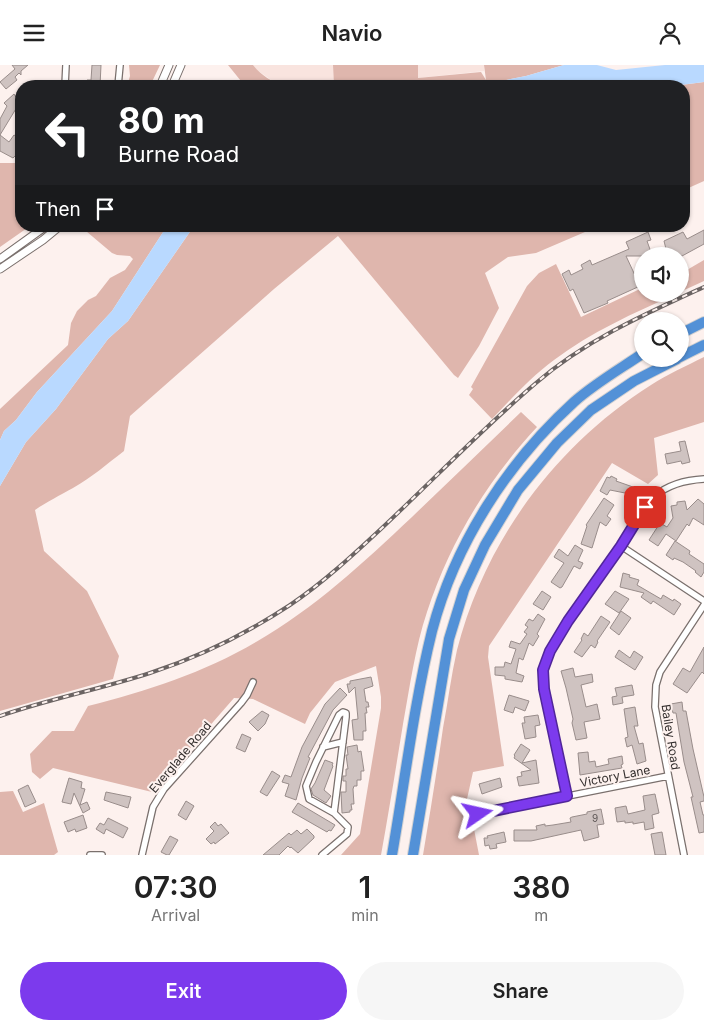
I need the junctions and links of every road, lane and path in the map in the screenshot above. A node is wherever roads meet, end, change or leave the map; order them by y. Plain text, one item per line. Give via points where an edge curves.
1 (66, 65) edge
2 (120, 65) edge
3 (169, 65) edge
4 (181, 65) edge
5 (65, 80) edge
6 (119, 80) edge
7 (163, 80) edge
8 (175, 80) edge
9 (38, 232) edge
10 (53, 232) edge
11 (0, 259) edge
12 (0, 269) edge
13 (704, 322) edge
14 (689, 330) edge
15 (704, 345) edge
16 (689, 353) edge
17 (634, 360) edge
18 (661, 367) edge
19 (704, 479) edge
20 (621, 546) junction
21 (704, 601) edge
22 (704, 605) edge
23 (253, 682) dead end
24 (343, 742) junction
25 (323, 747) junction
26 (668, 776) junction
27 (567, 796) junction
28 (334, 813) junction
29 (478, 814) dead end
30 (90, 855) edge
31 (102, 855) edge
32 (142, 855) edge
33 (322, 855) edge
34 (392, 855) edge
35 (413, 855) edge
36 (684, 855) edge

1 - 5 street
2 - 6 street
3 - 7 street
4 - 8 street
9 - 11 street
10 - 12 street
13 - 14 highway
15 - 16 highway
17 - 34 highway via 575,401 537,439 504,479 462,551 433,629
18 - 35 highway via 634,381 592,410 557,443 518,490 485,545 464,590 450,639
19 - 20 street via 670,486 652,497
20 - 21 street
20 - 27 street via 568,621 543,670 547,706
22 - 26 street, Bailey Road via 660,672 656,685 655,707
23 - 32 street, Everglade Road via 241,703 164,789 153,807
24 - 25 street
24 - 25 street via 346,713 343,712
24 - 28 street
25 - 28 street via 306,791 312,801
26 - 27 street, Victory Lane
26 - 36 street, Bailey Road
27 - 29 street, Victory Lane
28 - 33 street via 346,824 348,831
30 - 31 street

